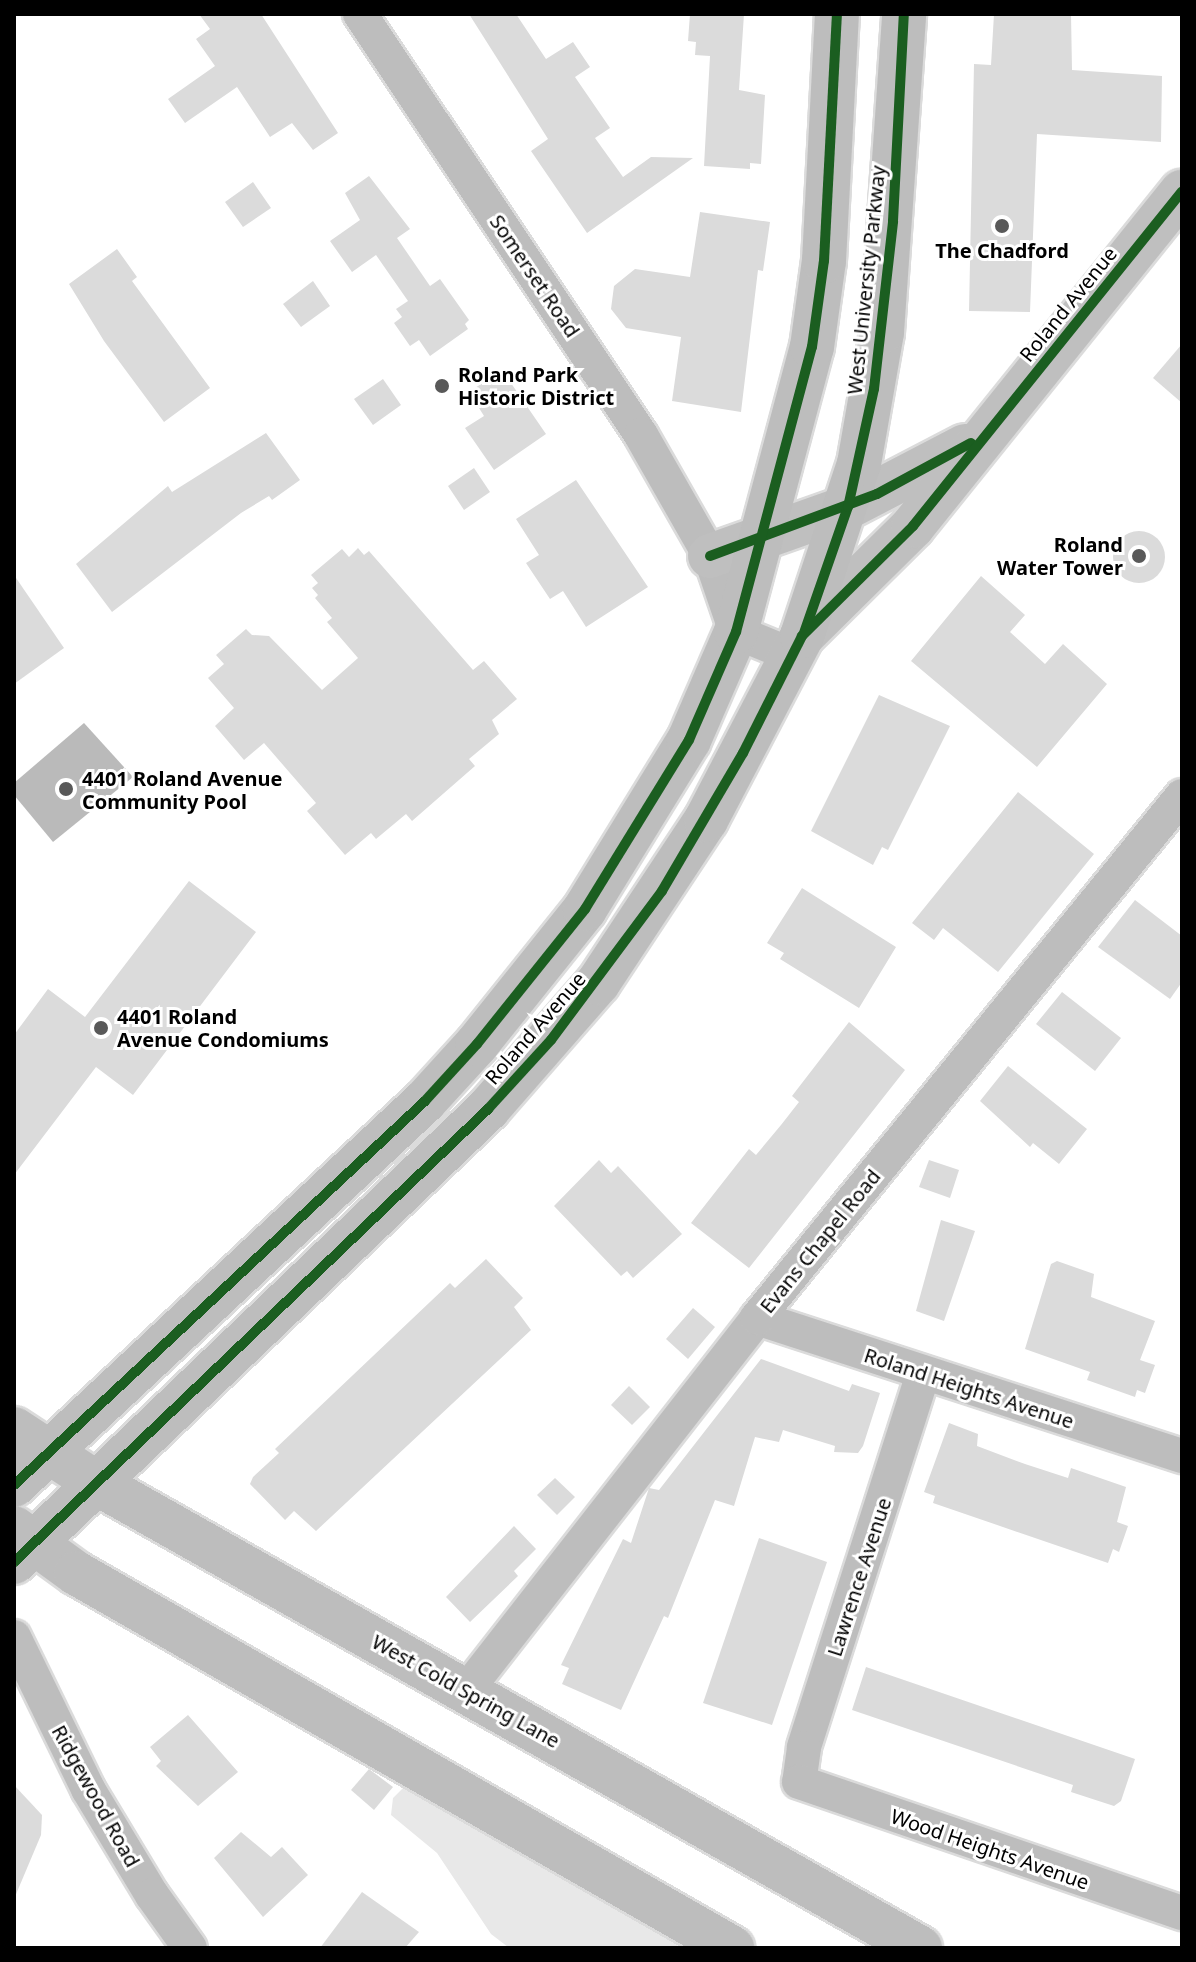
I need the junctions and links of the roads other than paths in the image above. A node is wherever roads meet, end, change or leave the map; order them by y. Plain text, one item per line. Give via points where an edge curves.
1 (360, 14) edge
2 (837, 14) edge
3 (904, 14) edge
4 (1182, 192) edge
5 (981, 437) junction
6 (848, 507) junction
7 (764, 537) junction
8 (710, 556) junction
9 (736, 632) junction
10 (797, 646) junction
11 (1182, 796) edge
12 (757, 1318) junction
13 (923, 1374) junction
14 (14, 1429) edge
15 (50, 1451) junction
16 (1182, 1456) edge
17 (98, 1484) junction
18 (14, 1485) edge
19 (21, 1544) edge
20 (14, 1637) edge
21 (466, 1691) junction
22 (799, 1782) joint
23 (1182, 1913) edge
24 (190, 1948) edge
25 (732, 1948) edge
26 (920, 1948) edge

1 - 8 street, Somerset Road via 641,435
2 - 7 main road via 824,261 814,333
3 - 6 main road, West University Parkway via 882,332
4 - 5 street, Roland Avenue
5 - 6 street, Roland Avenue
5 - 10 street, Roland Avenue via 872,573
6 - 7 street, Roland Avenue
6 - 10 main road, West University Parkway
7 - 8 street
7 - 9 main road, Roland Avenue
8 - 9 street, Somerset Road
9 - 10 street
9 - 15 main road, Roland Avenue via 689,740 648,812 585,909 516,998 425,1101
10 - 17 main road, Roland Avenue via 662,891 551,1040 477,1119
11 - 12 street, Evans Chapel Road
12 - 13 street, Roland Heights Avenue
12 - 21 street, Evans Chapel Road
13 - 16 street, Roland Heights Avenue
13 - 22 street, Lawrence Avenue via 804,1748
14 - 15 main road, West Cold Spring Lane
15 - 17 main road, West Cold Spring Lane
15 - 18 main road, Roland Avenue
17 - 19 main road, Roland Avenue
17 - 21 main road, West Cold Spring Lane
19 - 25 main road
20 - 24 street, Ridgewood Road via 88,1789
21 - 26 main road, West Cold Spring Lane
22 - 23 street, Wood Heights Avenue

